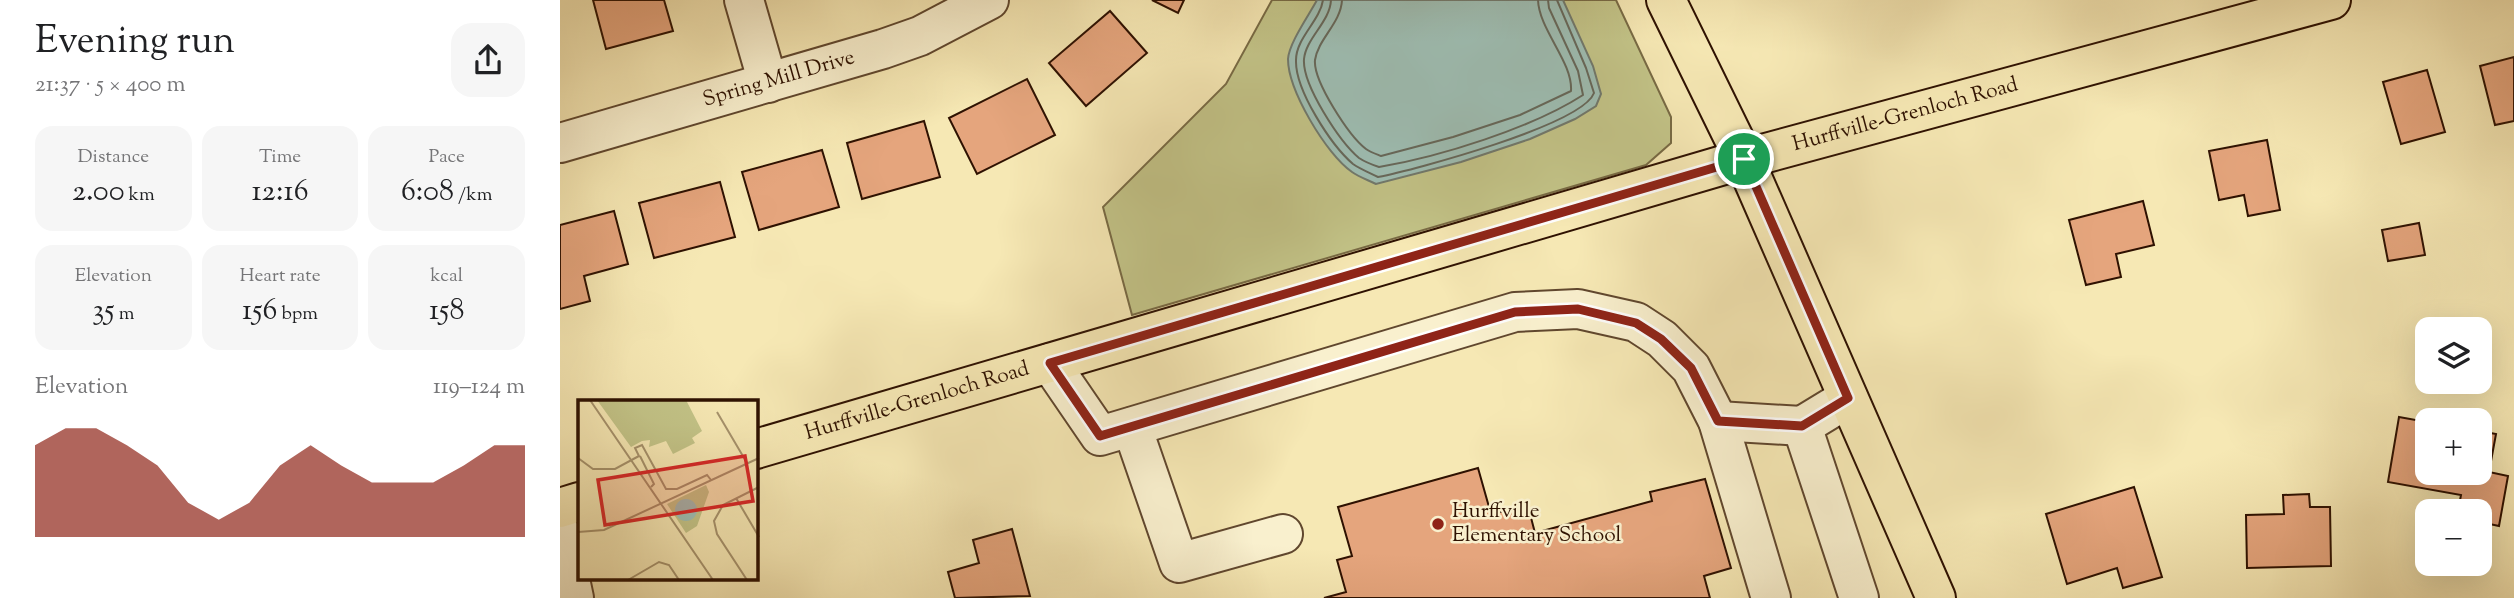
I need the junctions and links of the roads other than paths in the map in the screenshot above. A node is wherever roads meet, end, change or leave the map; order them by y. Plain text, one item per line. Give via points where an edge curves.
1 (744, 0) edge
2 (989, 0) edge
3 (1666, 0) edge
4 (2331, 0) edge
5 (768, 83) junction
6 (560, 143) edge
7 (1744, 159) junction
8 (1050, 363) junction
9 (1848, 398) junction
10 (1718, 421) junction
11 (1132, 426) junction
12 (1802, 426) junction
13 (758, 448) edge
14 (578, 502) edge
15 (560, 508) edge
16 (560, 532) edge
17 (1283, 534) dead end
18 (574, 598) edge
19 (1771, 598) edge
20 (1859, 598) edge
21 (1936, 598) edge

1 - 5 street
2 - 5 street, Spring Mill Drive via 920,36
3 - 7 main road
4 - 7 main road, Hurffville-Grenloch Road
5 - 6 street, Spring Mill Drive
7 - 8 main road, Hurffville-Grenloch Road
7 - 9 main road
8 - 11 street via 1100,436
8 - 13 main road, Hurffville-Grenloch Road
9 - 12 street
9 - 21 main road
10 - 11 street via 1691,368 1661,339 1636,323 1578,309 1515,312
10 - 12 street
10 - 19 street
11 - 17 street via 1179,563
12 - 20 street
14 - 15 main road
16 - 18 street

